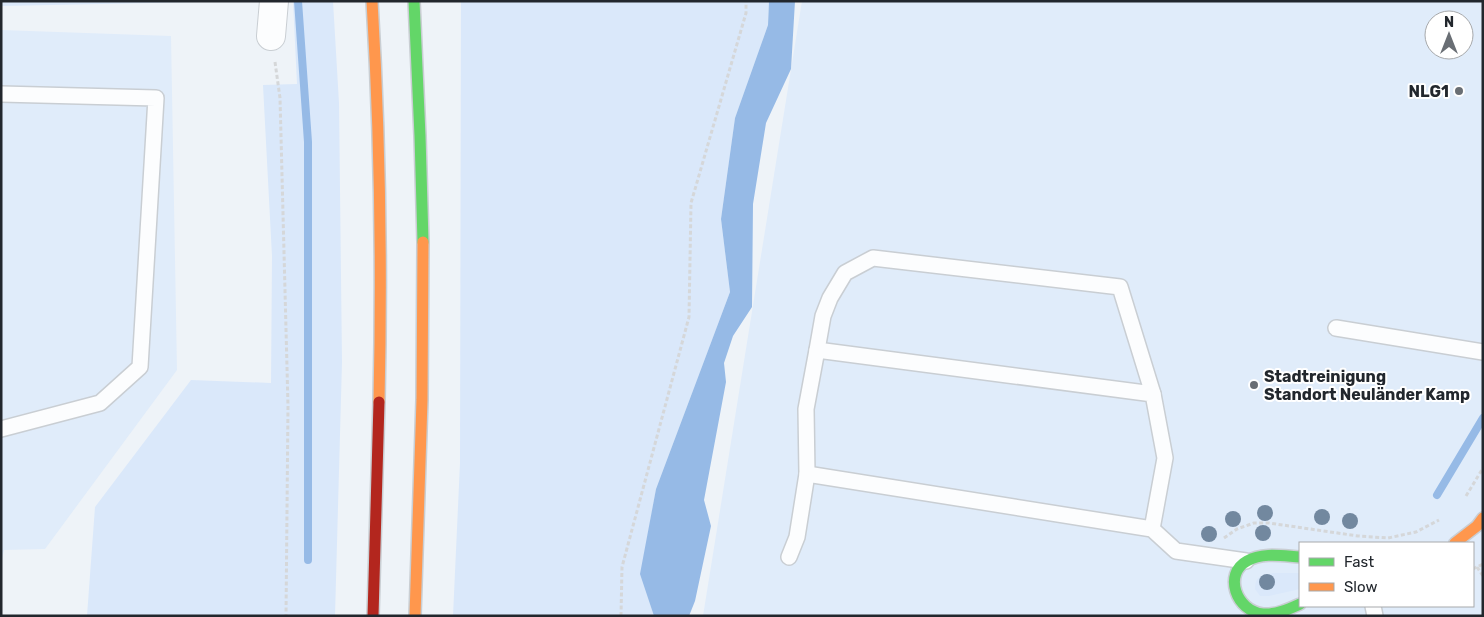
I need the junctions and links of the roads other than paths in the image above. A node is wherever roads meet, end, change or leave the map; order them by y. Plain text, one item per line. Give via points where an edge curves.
1 (274, 1) edge
2 (372, 1) edge
3 (414, 1) edge
4 (272, 36) road end
5 (427, 39) dead end
6 (1, 94) edge
7 (421, 134) junction
8 (1336, 328) dead end
9 (817, 350) junction
10 (1483, 352) edge
11 (1153, 394) junction
12 (1, 430) edge
13 (807, 474) junction
14 (1483, 518) edge
15 (1152, 529) junction
16 (1456, 542) edge
17 (789, 557) dead end
18 (1299, 558) edge
19 (1246, 561) junction
20 (1299, 604) edge
21 (373, 616) edge
22 (415, 616) edge

1 - 4 street
2 - 21 main road via 381,271
3 - 7 main road
5 - 7 main road
6 - 12 lane via 156,98 140,367 100,403
7 - 22 main road via 423,289
8 - 10 lane
9 - 11 lane
9 - 11 lane via 830,298 845,274 873,258 1120,287
9 - 13 lane via 806,409
11 - 15 lane via 1165,458
13 - 15 lane
13 - 17 lane via 797,536
14 - 16 main road
15 - 19 lane via 1176,551
18 - 19 main road via 1262,557
19 - 20 main road via 1234,582 1241,604 1263,614 1277,613

